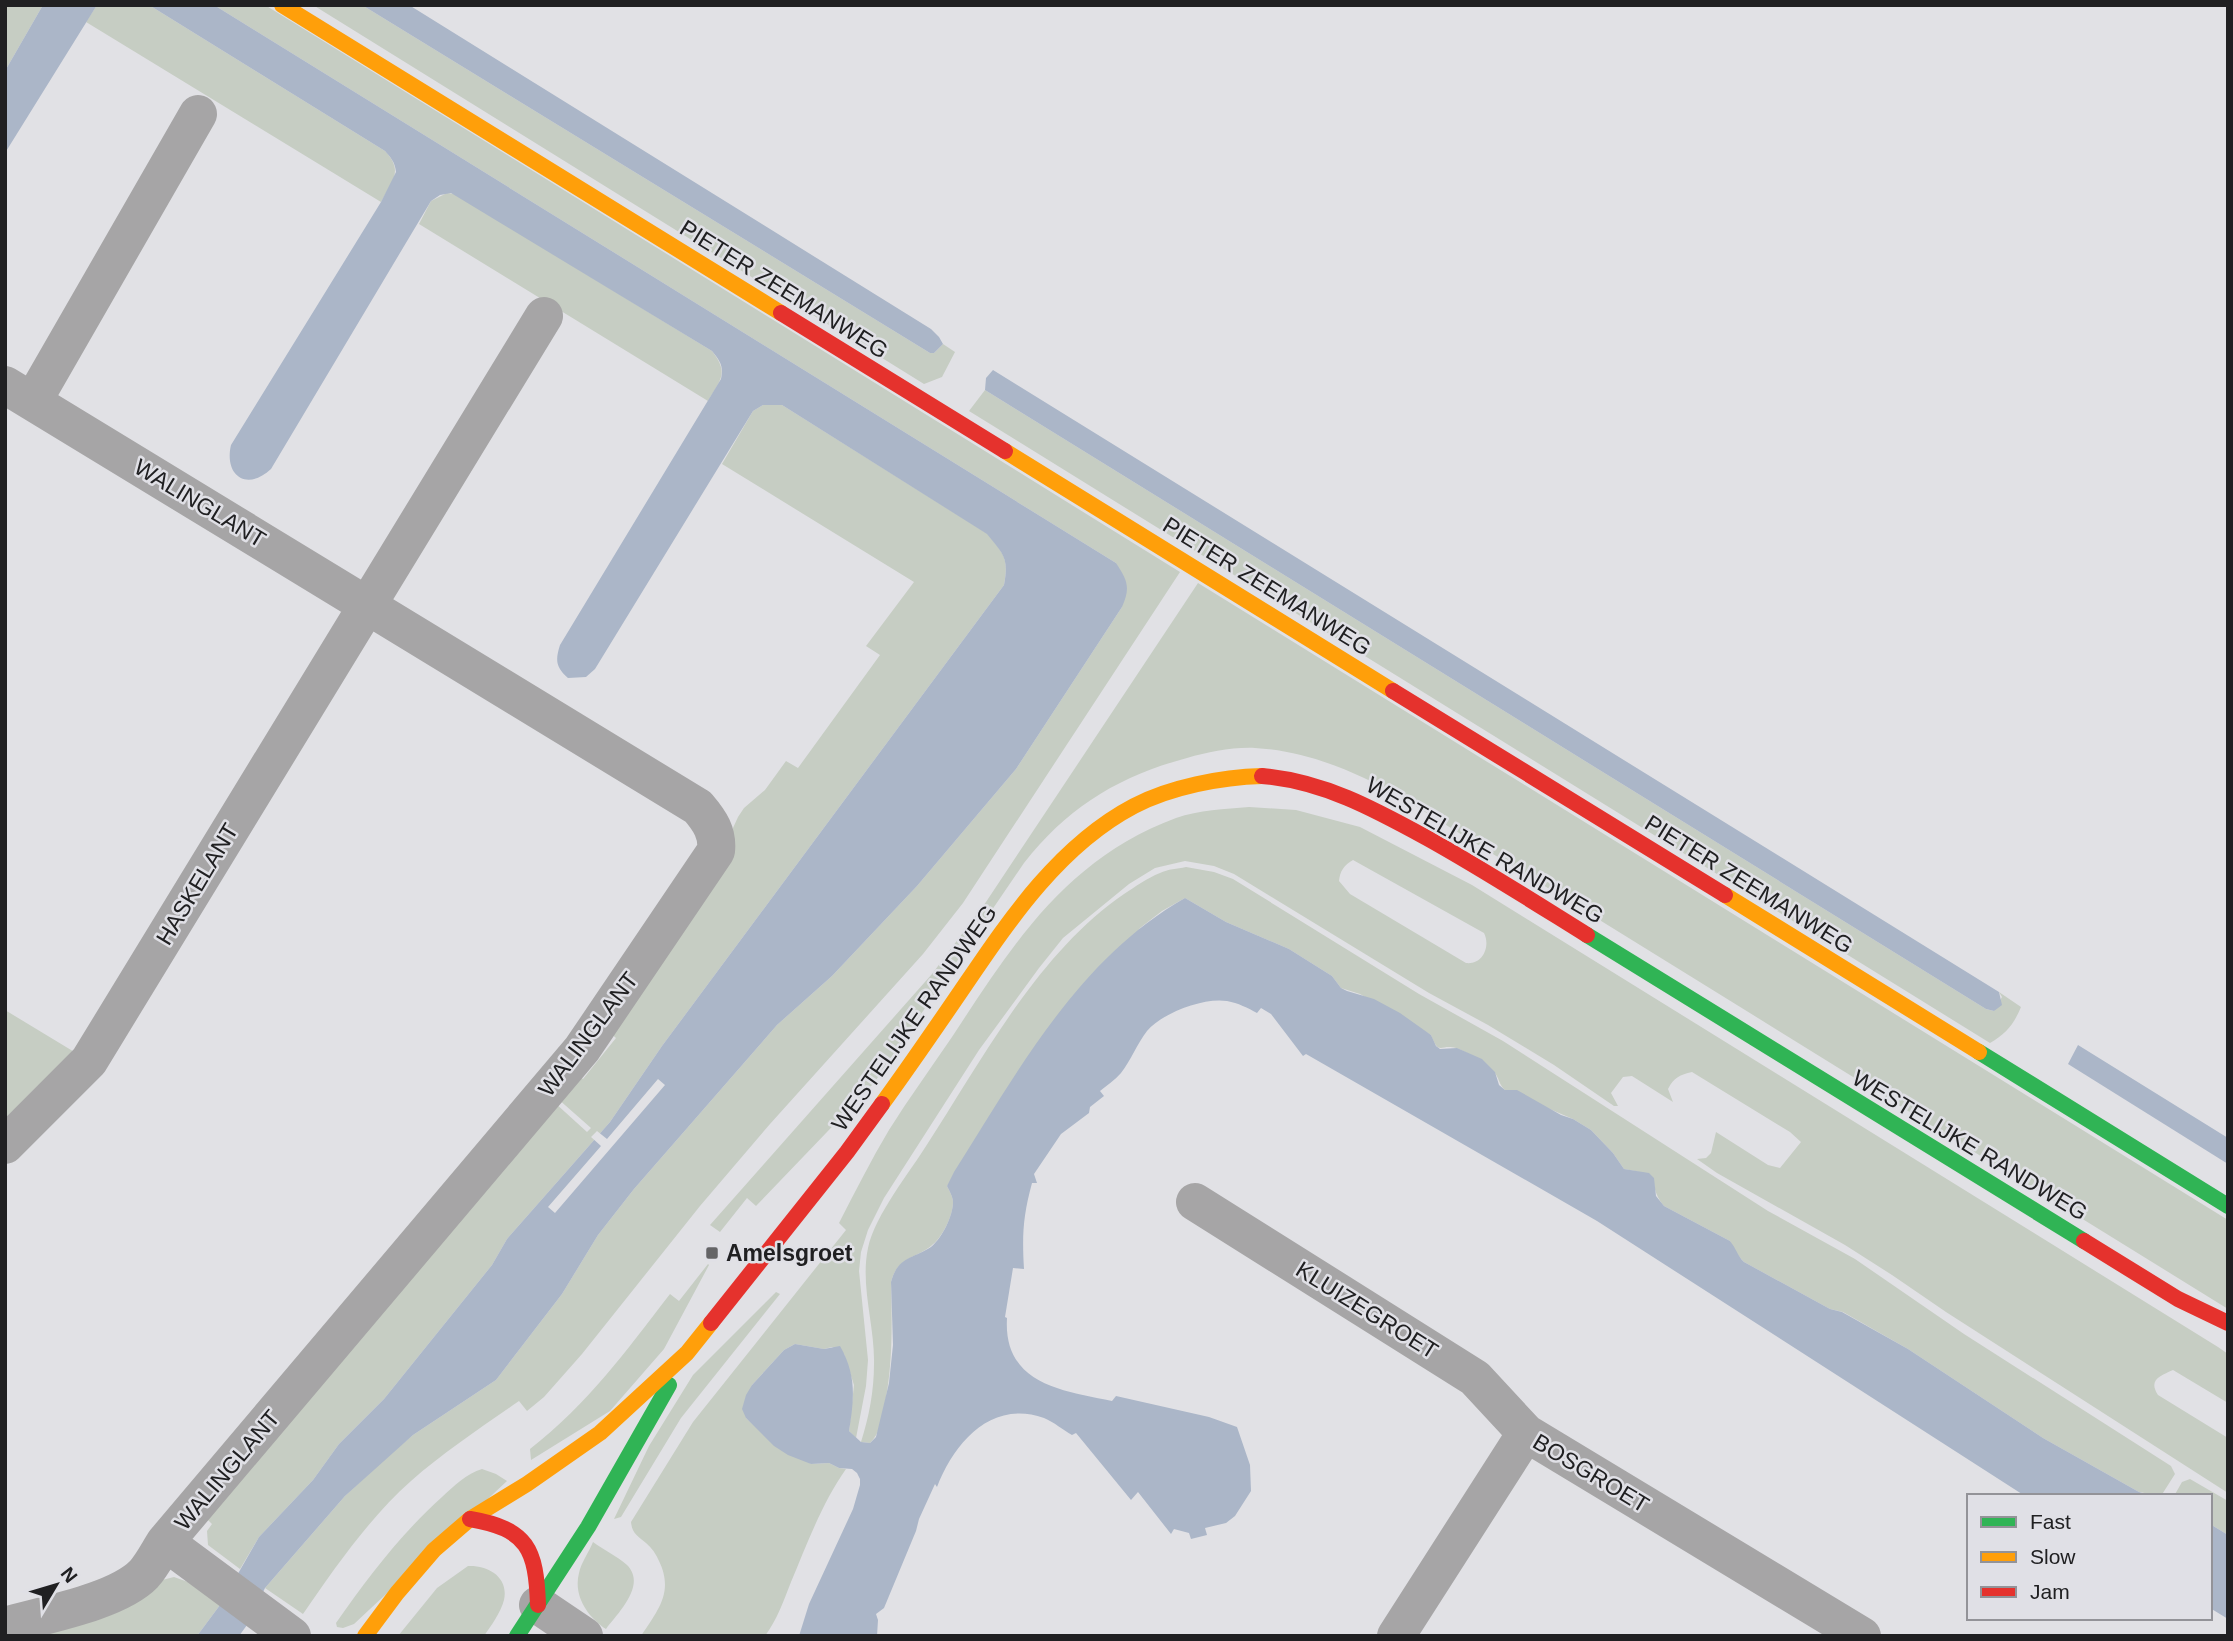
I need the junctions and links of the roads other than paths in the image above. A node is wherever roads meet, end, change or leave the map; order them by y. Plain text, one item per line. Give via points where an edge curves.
1 (282, 5) edge
2 (198, 114) dead end
3 (544, 316) dead end
4 (19, 393) edge
5 (366, 604) junction
6 (5, 1145) edge
7 (1195, 1202) dead end
8 (2228, 1206) edge
9 (2178, 1299) junction
10 (2228, 1323) edge
11 (2228, 1339) edge
12 (687, 1353) junction
13 (1526, 1433) junction
14 (470, 1519) junction
15 (165, 1542) junction
16 (527, 1620) edge
17 (5, 1626) edge
18 (288, 1633) edge
19 (365, 1636) edge
20 (584, 1636) edge
21 (1396, 1636) edge
22 (1862, 1636) edge

1 - 8 street, PIETER ZEEMANWEG
2 - 4 street, WALINGLANT
3 - 5 street
4 - 5 street, WALINGLANT
5 - 6 street, HASKELANT via 89,1061
5 - 15 street, WALINGLANT via 698,807 710,821 716,851 582,1049
7 - 13 street, KLUIZEGROET via 1475,1378
9 - 10 street, WESTELIJKE RANDWEG
9 - 11 street, WESTELIJKE RANDWEG
9 - 12 street, WESTELIJKE RANDWEG via 1393,818 1323,787 1254,776 1194,786 1134,806 1065,856 1009,920 847,1152
12 - 14 street, WESTELIJKE RANDWEG via 600,1433
12 - 16 street, WESTELIJKE RANDWEG via 587,1527
13 - 21 street, BOSGROET
13 - 22 street, BOSGROET
14 - 16 street via 492,1521 513,1531 530,1551 537,1574
14 - 19 street, WESTELIJKE RANDWEG via 419,1566
15 - 17 street, WALINGLANT via 143,1575 121,1590
15 - 18 street
16 - 20 street

